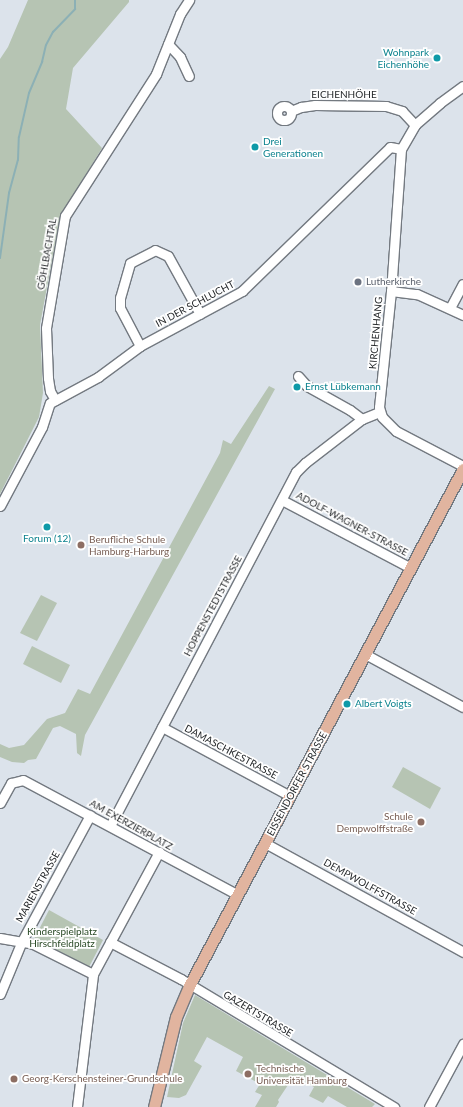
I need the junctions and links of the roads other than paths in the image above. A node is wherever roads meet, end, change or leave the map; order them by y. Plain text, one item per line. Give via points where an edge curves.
1 (190, 0) edge
2 (168, 44) junction
3 (189, 76) dead end
4 (463, 86) edge
5 (290, 111) dead end
6 (415, 125) junction
7 (401, 149) junction
8 (463, 284) edge
9 (391, 291) junction
10 (450, 308) junction
11 (200, 314) junction
12 (463, 315) edge
13 (140, 346) junction
14 (298, 376) dead end
15 (55, 400) junction
16 (380, 412) junction
17 (362, 419) junction
18 (463, 468) edge
19 (282, 500) junction
20 (0, 506) edge
21 (411, 568) junction
22 (365, 654) junction
23 (463, 707) edge
24 (162, 727) junction
25 (290, 796) junction
26 (0, 803) edge
27 (90, 815) junction
28 (110, 826) junction
29 (265, 842) junction
30 (159, 852) junction
31 (238, 894) junction
32 (0, 938) edge
33 (22, 940) junction
34 (110, 942) junction
35 (463, 952) edge
36 (93, 974) junction
37 (189, 986) junction
38 (0, 994) edge
39 (463, 1044) edge
40 (77, 1107) edge
41 (154, 1107) edge
42 (394, 1107) edge
43 (429, 1107) edge

1 - 2 street, GÖHLBACHTAL via 180,14
2 - 3 street via 180,57
2 - 15 street, GÖHLBACHTAL via 156,74 65,216 46,328 47,372 50,391
4 - 6 street, KIRCHENHANG
5 - 6 street, EICHENHÖHE via 315,105 386,106 402,111
6 - 7 street, KIRCHENHANG
7 - 9 street, KIRCHENHANG
7 - 11 street, IN DER SCHLUCHT via 390,147 249,285 230,299
8 - 10 street
9 - 10 street via 417,294
9 - 16 street, KIRCHENHANG
10 - 12 street
11 - 13 street, IN DER SCHLUCHT
11 - 13 street via 168,256 155,250 130,263 120,298 120,308
13 - 15 street, IN DER SCHLUCHT via 98,377
14 - 17 street via 307,386
15 - 20 street via 49,405 42,427
16 - 17 street, HOPPENSTEDTSTRASSE
16 - 18 street via 396,431
17 - 19 street, HOPPENSTEDTSTRASSE via 296,472
18 - 21 main road, EISSENDORFER STRASSE
19 - 21 street, ADOLF-WAGNER-STRASSE
19 - 24 street, HOPPENSTEDTSTRASSE
21 - 22 main road, EISSENDORFER STRASSE
22 - 23 street
22 - 25 main road, EISSENDORFER STRASSE
24 - 25 street, DAMASCHKESTRASSE
24 - 28 street, HOPPENSTEDTSTRASSE
25 - 29 main road, EISSENDORFER STRASSE
26 - 27 street, AM EXERZIERPLATZ via 13,782 23,780
27 - 28 street, AM EXERZIERPLATZ
27 - 33 street, MARIENSTRASSE
28 - 30 street, AM EXERZIERPLATZ
29 - 31 main road, EISSENDORFER STRASSE
29 - 35 street, DEMPWOLFFSTRASSE
30 - 31 street, AM EXERZIERPLATZ
30 - 34 street
31 - 37 main road, EISSENDORFER STRASSE
32 - 33 street
33 - 36 street
33 - 38 street, MARIENSTRASSE
34 - 36 street
34 - 37 street, GAZERTSTRASSE via 181,979
36 - 40 street
37 - 41 main road, EISSENDORFER STRASSE via 176,1017
37 - 42 street, GAZERTSTRASSE
39 - 43 street

